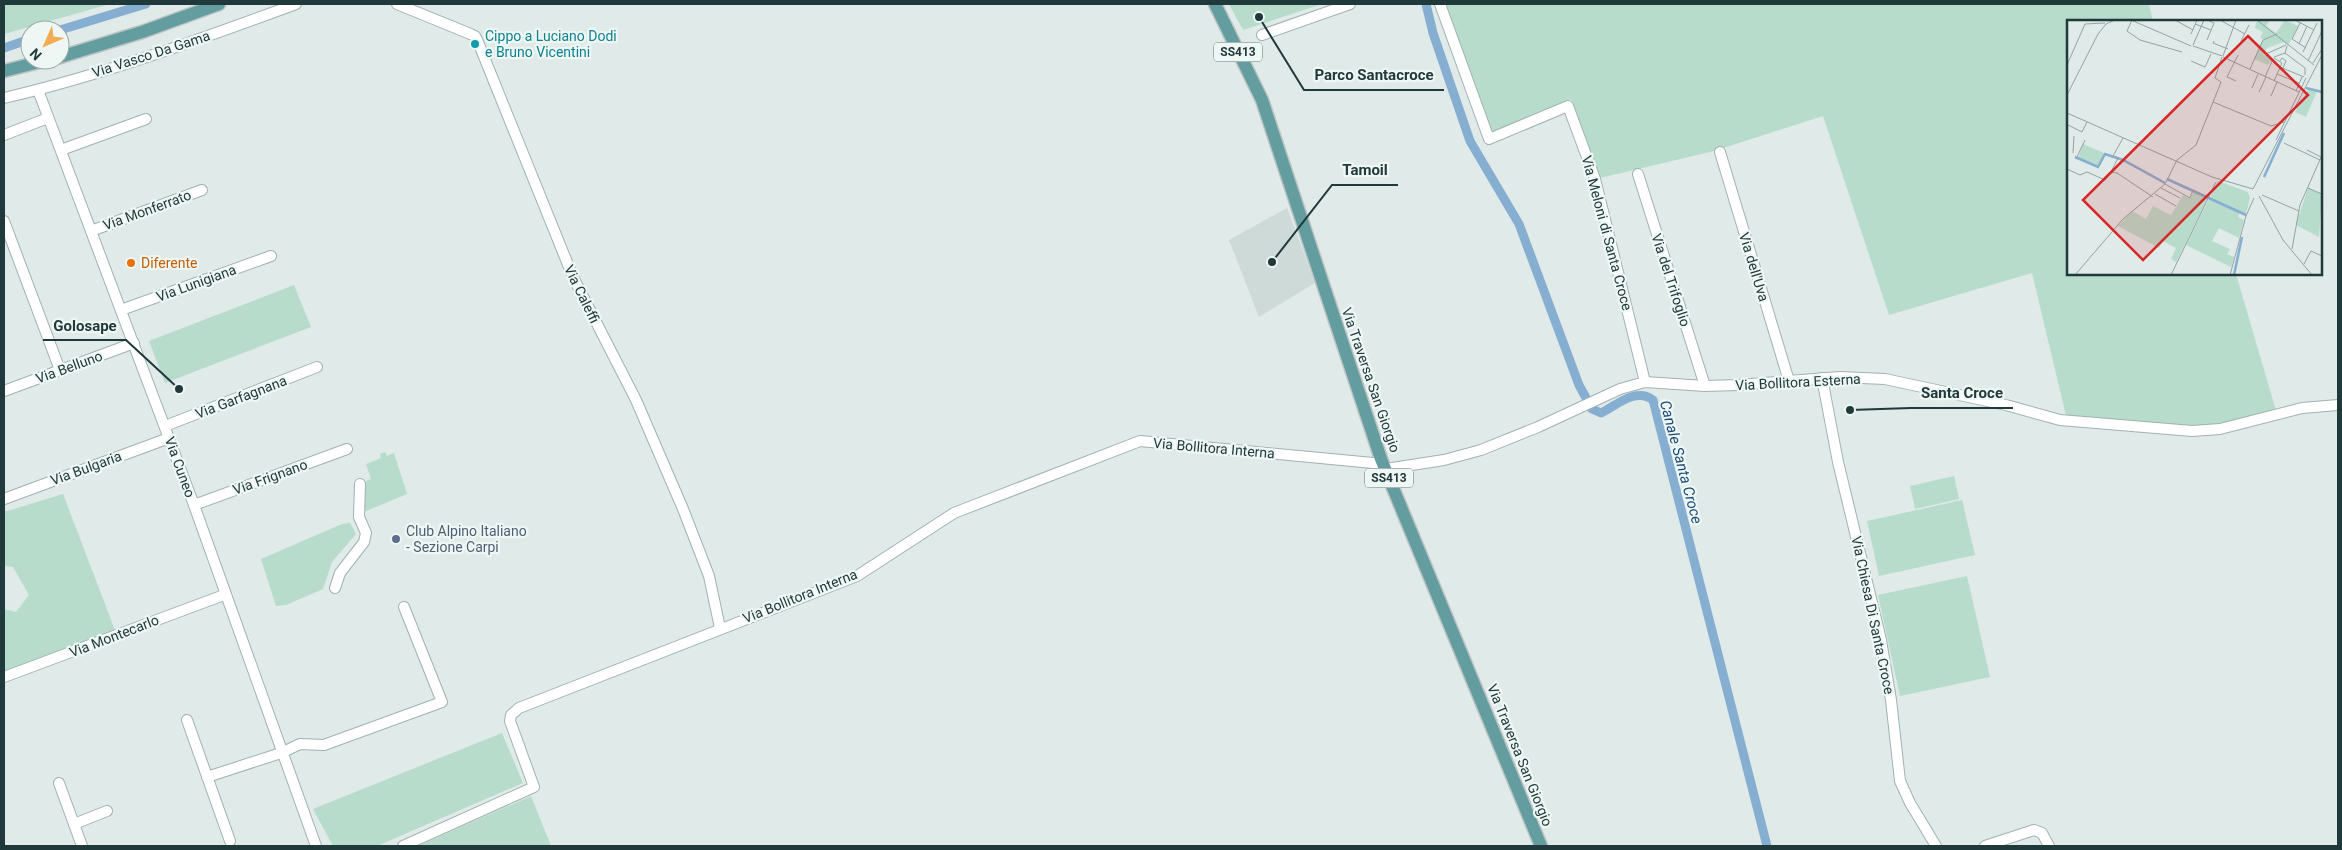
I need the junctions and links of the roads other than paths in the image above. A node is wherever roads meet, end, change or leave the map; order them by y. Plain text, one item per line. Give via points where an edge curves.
1 (219, 4) edge
2 (296, 4) edge
3 (397, 4) edge
4 (1215, 4) edge
5 (1350, 4) edge
6 (1440, 4) edge
7 (1262, 35) dead end
8 (70, 53) edge
9 (20, 67) edge
10 (4, 71) edge
11 (38, 90) junction
12 (4, 98) edge
13 (48, 118) junction
14 (146, 119) dead end
15 (4, 135) edge
16 (61, 150) junction
17 (1720, 152) dead end
18 (1638, 174) dead end
19 (202, 190) dead end
20 (4, 221) edge
21 (91, 231) junction
22 (271, 256) dead end
23 (121, 310) junction
24 (134, 343) junction
25 (317, 367) dead end
26 (60, 370) junction
27 (1822, 378) junction
28 (1789, 381) junction
29 (1646, 382) junction
30 (1705, 386) junction
31 (4, 391) edge
32 (2338, 404) edge
33 (165, 426) junction
34 (169, 438) junction
35 (347, 448) dead end
36 (1386, 469) junction
37 (360, 484) dead end
38 (4, 499) edge
39 (194, 506) junction
40 (335, 588) dead end
41 (224, 595) junction
42 (404, 607) dead end
43 (720, 628) junction
44 (4, 677) edge
45 (187, 720) dead end
46 (281, 753) junction
47 (207, 776) junction
48 (59, 783) dead end
49 (107, 811) dead end
50 (74, 824) junction
51 (230, 841) dead end
52 (82, 846) edge
53 (316, 846) edge
54 (403, 846) edge
55 (1541, 846) edge
56 (1936, 846) edge
57 (1985, 846) edge
58 (2049, 846) edge

1 - 8 main road via 142,32
2 - 11 street, Via Vasco Da Gama via 217,33
3 - 43 street, Via Caleffi via 475,36 573,277 636,400 683,509 709,576
4 - 36 main road, Via Traversa San Giorgio / SS413 via 1262,100
5 - 7 street
6 - 29 street, Via Meloni di Santa Croce via 1489,139 1568,106 1595,179
9 - 10 main road
11 - 12 street, Via Vasco Da Gama
11 - 13 street, Via Cuneo
13 - 15 street
13 - 16 street, Via Cuneo
14 - 16 street
16 - 21 street, Via Cuneo
17 - 28 street, Via dell'Uva
18 - 30 street, Via del Trifoglio
19 - 21 street, Via Monferrato
20 - 26 street
21 - 23 street, Via Cuneo
22 - 23 street, Via Lunigiana
23 - 24 street, Via Cuneo
24 - 26 street, Via Belluno
24 - 33 street, Via Cuneo
25 - 33 street, Via Garfagnana
26 - 31 street, Via Belluno
27 - 28 street, Via Bollitora Esterna
27 - 32 street, Via Bollitora Esterna via 1885,379 2060,420 2192,432 2220,429 2302,408
27 - 56 street, Via Chiesa Di Santa Croce via 1838,462 1880,640 1891,700 1898,773 1906,796
28 - 30 street, Via Bollitora Esterna
29 - 30 street, Via Bollitora Esterna
29 - 36 street, Via Bollitora Esterna via 1633,384 1480,450 1444,460
33 - 34 street, Via Cuneo
34 - 38 street, Via Bulgaria
34 - 39 street, Via Cuneo
35 - 39 street, Via Frignano
36 - 43 street, Via Bollitora Interna via 1373,463 1140,441 954,513 858,576
36 - 55 main road, Via Traversa San Giorgio / SS413
37 - 40 street via 359,517 366,533 364,542 340,573
39 - 41 street, Via Cuneo
41 - 44 street, Via Montecarlo
41 - 46 street, Via Cuneo
42 - 46 street via 442,702 324,745 300,744
43 - 54 street, Via Bollitora Interna via 516,709 510,721 534,787
45 - 47 street
46 - 47 street
46 - 53 street, Via Cuneo
47 - 51 street
48 - 50 street
49 - 50 street
50 - 52 street
57 - 58 street via 2034,830 2042,833

